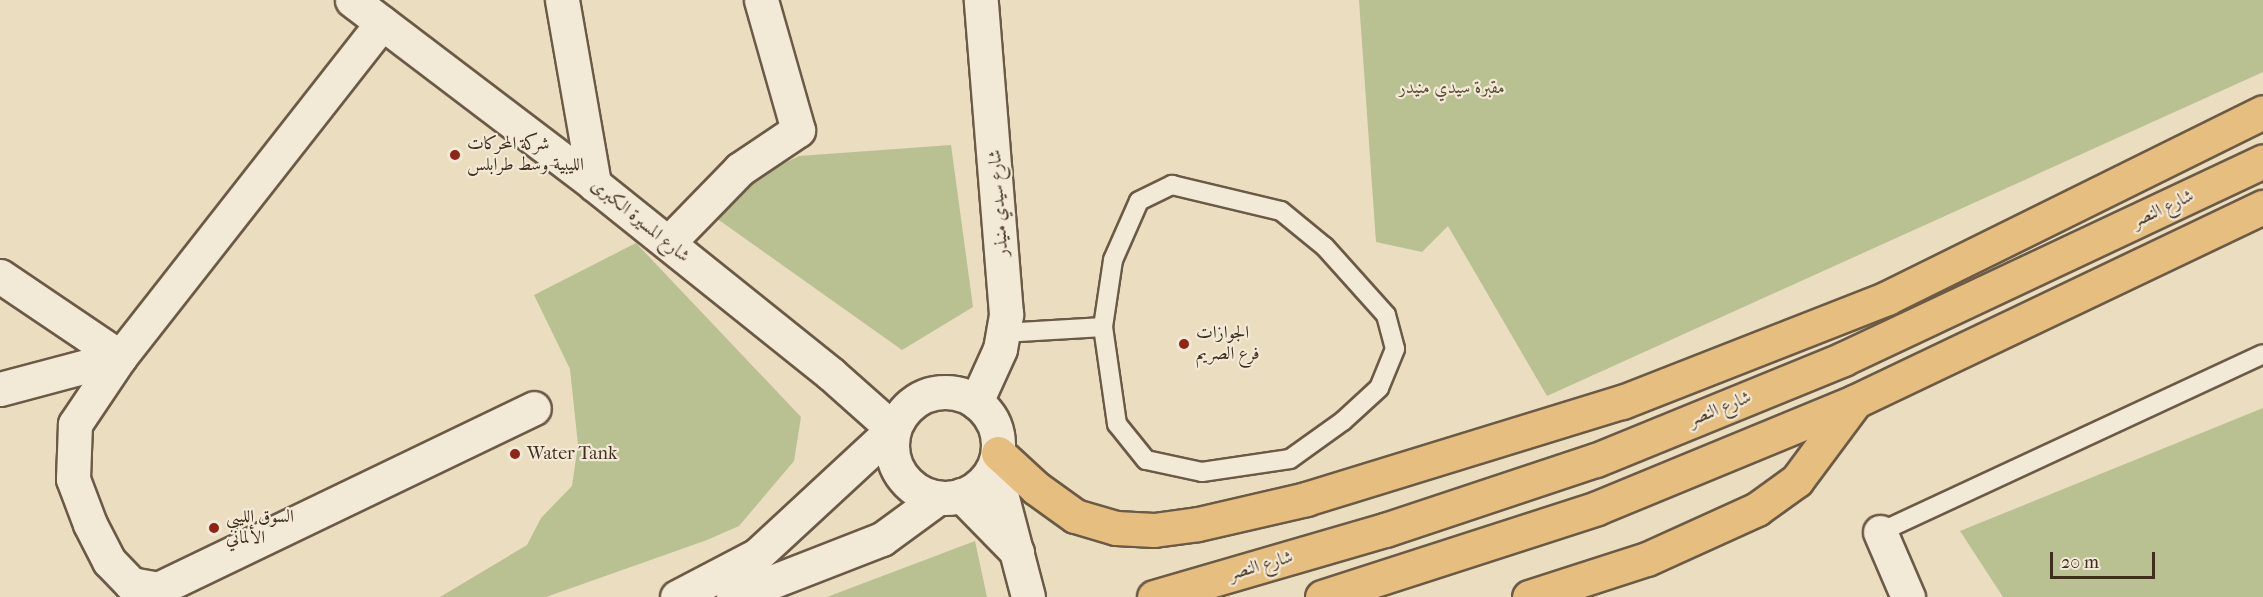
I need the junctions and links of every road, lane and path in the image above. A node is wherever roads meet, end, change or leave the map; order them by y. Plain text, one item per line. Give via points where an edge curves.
1 (352, 0) edge
2 (562, 0) edge
3 (761, 0) edge
4 (981, 0) edge
5 (382, 23) junction
6 (2263, 112) edge
7 (2263, 161) edge
8 (594, 184) junction
9 (2263, 207) edge
10 (668, 243) junction
11 (0, 276) edge
12 (1103, 327) junction
13 (1003, 333) junction
14 (2263, 354) edge
15 (120, 357) junction
16 (0, 389) edge
17 (1856, 401) junction
18 (976, 402) junction
19 (534, 408) dead end
20 (893, 429) junction
21 (996, 460) junction
22 (949, 497) junction
23 (1881, 532) joint
24 (1018, 553) junction
25 (677, 597) edge
26 (733, 597) edge
27 (1028, 597) edge
28 (1154, 597) edge
29 (1322, 597) edge
30 (1529, 597) edge
31 (1908, 597) edge

1 - 5 street, شارع المسيرة الكبرى
2 - 8 street
3 - 10 street via 798,130 740,169
4 - 13 street, شارع سيدي منيذر via 993,114 1006,314
5 - 8 street, شارع المسيرة الكبرى
5 - 15 street
6 - 21 highway via 1887,298 1622,402 1306,499 1198,524 1154,530 1116,528 1075,516
7 - 28 highway, شارع النصر via 1843,360 1596,460 1385,530
8 - 10 street, شارع المسيرة الكبرى
9 - 17 highway
10 - 20 street, شارع المسيرة الكبرى
11 - 15 street
12 - 12 lane via 1113,260 1139,201 1173,186 1281,211 1325,247 1386,315 1395,349 1379,388 1343,422 1290,459 1202,472 1146,460 1117,424
12 - 13 lane
13 - 18 street, شارع سيدي منيذر via 1000,349
14 - 23 lane
15 - 16 street
15 - 19 street via 75,424 73,480 109,561 131,584 158,589
17 - 29 highway via 1597,508
17 - 30 highway via 1797,480 1757,510 1647,559
18 - 20 street via 943,392 924,396 907,408
18 - 21 street via 989,415 997,434
20 - 22 street via 893,455 909,485
20 - 25 street via 757,555
21 - 22 street via 976,487
21 - 24 street
22 - 24 street
22 - 26 street via 882,539
23 - 31 street
24 - 27 street

